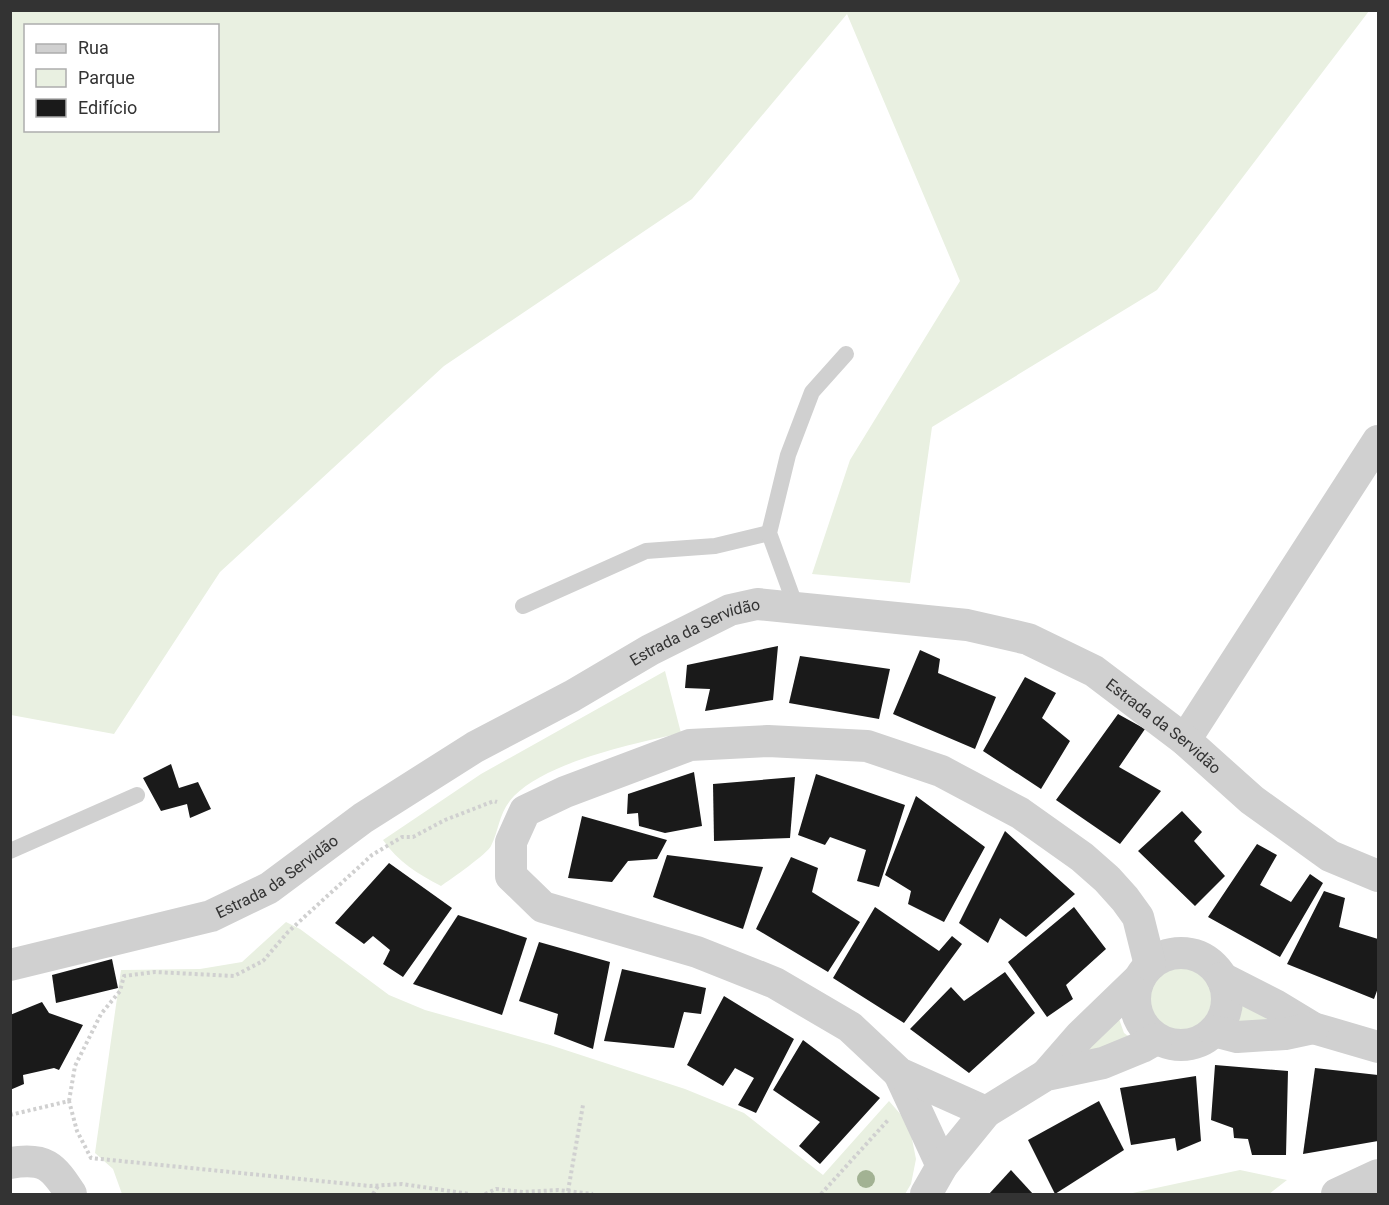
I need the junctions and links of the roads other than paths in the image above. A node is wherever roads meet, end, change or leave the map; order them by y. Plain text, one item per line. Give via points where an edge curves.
1 (846, 354) dead end
2 (1378, 441) edge
3 (769, 533) junction
4 (523, 606) dead end
5 (796, 608) junction
6 (1185, 740) junction
7 (137, 795) dead end
8 (10, 851) edge
9 (1378, 876) edge
10 (1138, 917) junction
11 (1181, 953) junction
12 (10, 965) edge
13 (1144, 972) junction
14 (1222, 978) junction
15 (1313, 1028) junction
16 (1214, 1031) junction
17 (1156, 1039) junction
18 (1378, 1047) edge
19 (899, 1073) junction
20 (1046, 1075) junction
21 (986, 1112) junction
22 (12, 1166) edge
23 (942, 1166) junction
24 (1378, 1175) edge
25 (61, 1188) edge
26 (926, 1194) edge
27 (1337, 1194) edge

1 - 3 lane via 812,392 788,455
2 - 6 street
3 - 4 lane via 715,546 646,551
3 - 5 lane
5 - 6 street, Estrada da Servidão via 967,625 1028,639 1094,671
5 - 12 street, Estrada da Servidão via 757,604 730,610 650,650 475,747 363,818 269,888 211,916
6 - 9 street, Estrada da Servidão via 1252,800 1330,856
7 - 8 lane
10 - 11 street
10 - 13 street
10 - 19 street via 1107,879 1020,813 941,771 867,746 768,741 690,745 525,811 511,842 511,876 543,907 697,952 775,983 850,1027
11 - 13 street via 1164,956
11 - 14 street via 1212,965
13 - 17 street via 1135,995 1136,1012
13 - 20 street
14 - 15 street
14 - 16 street via 1227,996 1224,1015
15 - 16 street via 1237,1037
15 - 18 street
16 - 17 street via 1202,1041 1186,1046
17 - 20 street via 1103,1063
19 - 21 street
19 - 23 street
20 - 21 street
21 - 23 street
22 - 25 street via 28,1159 38,1162 49,1167
23 - 26 street
24 - 27 street

